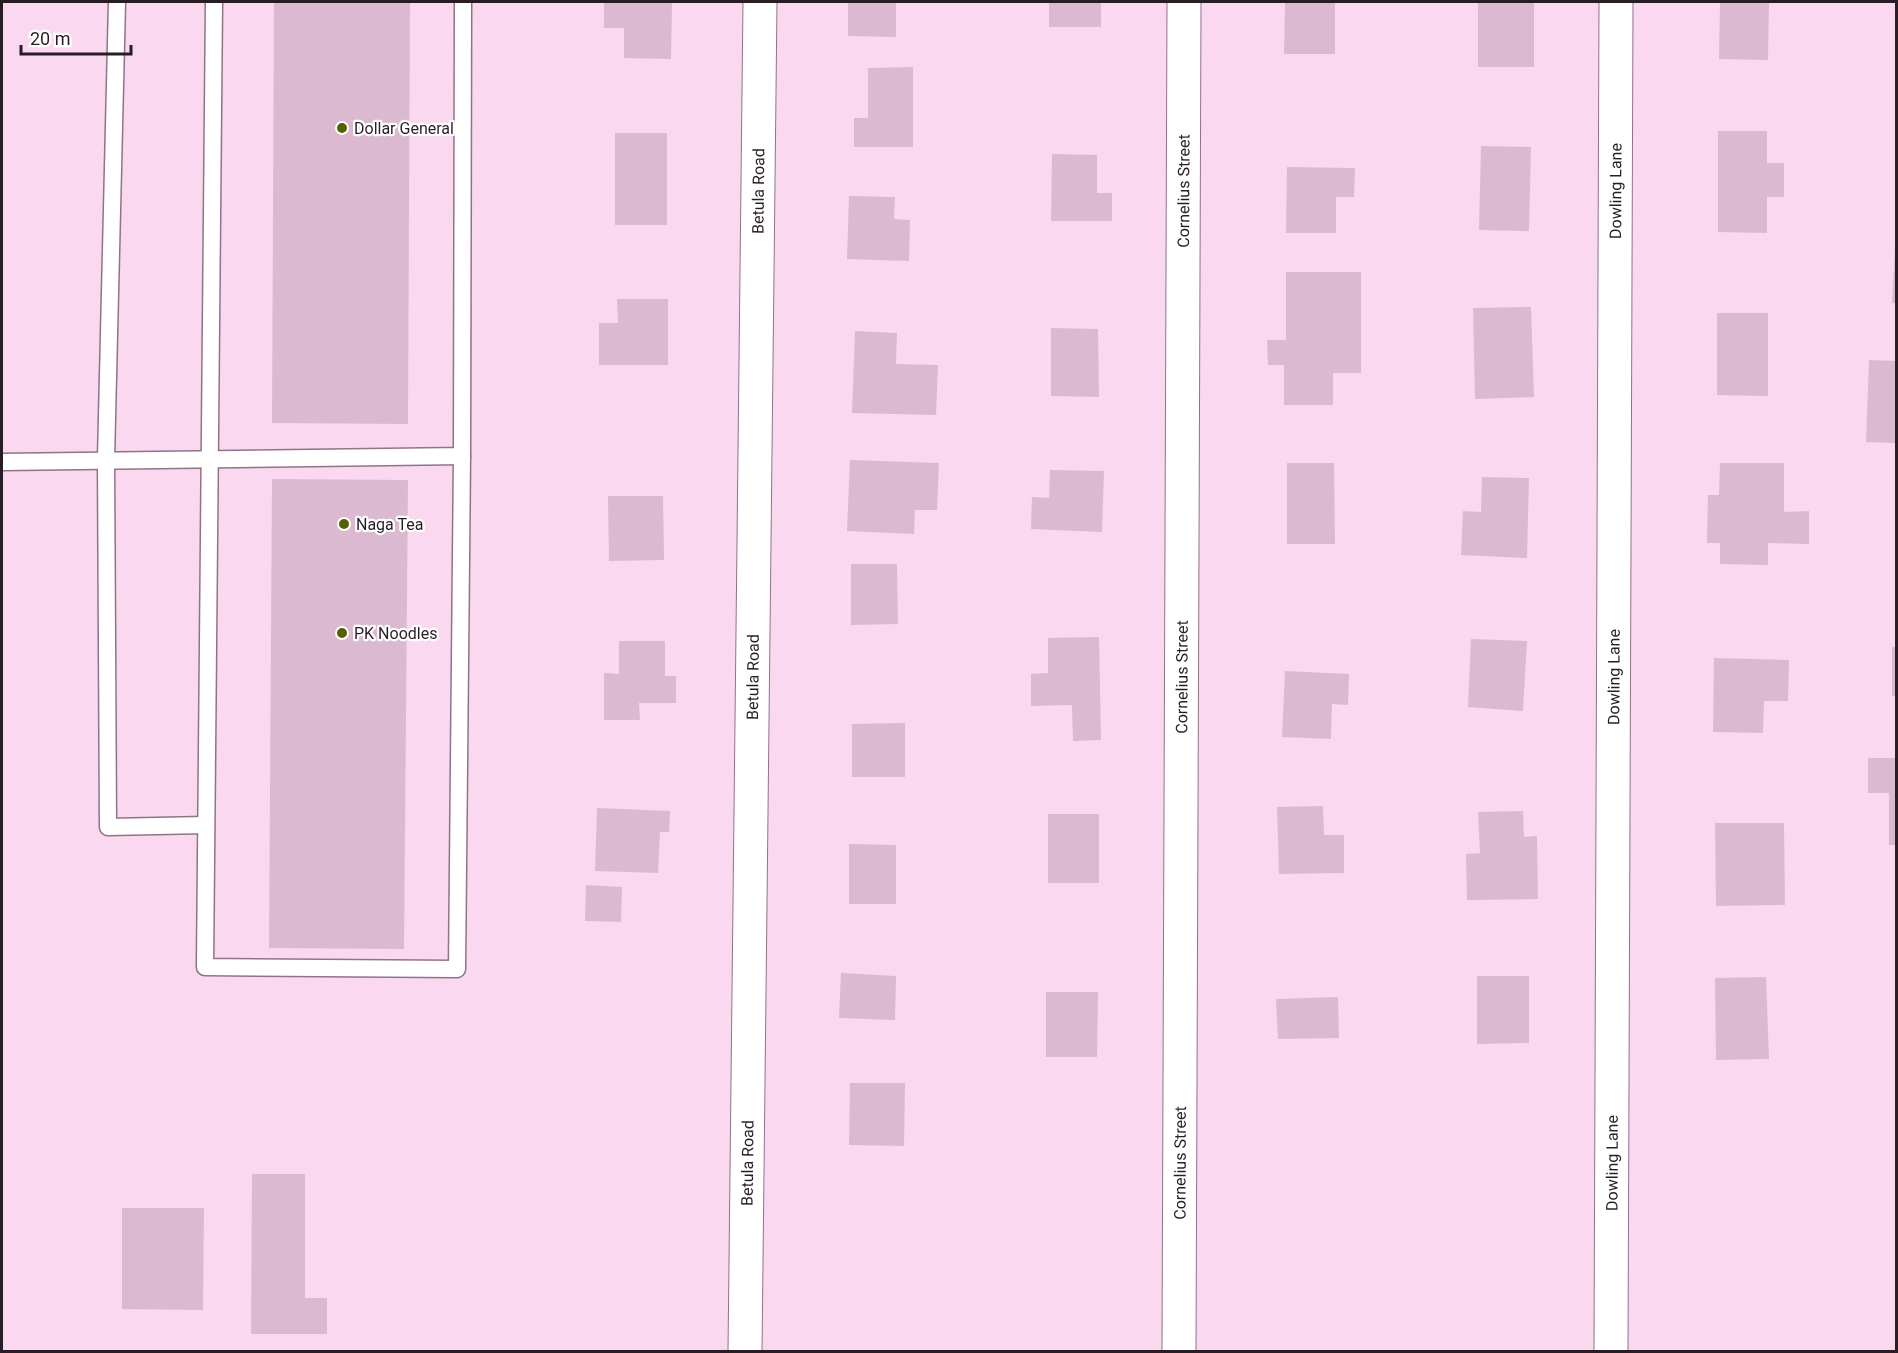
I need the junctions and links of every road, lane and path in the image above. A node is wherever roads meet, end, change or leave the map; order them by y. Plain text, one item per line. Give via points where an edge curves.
1 (117, 2) edge
2 (214, 2) edge
3 (463, 2) edge
4 (760, 2) edge
5 (1184, 2) edge
6 (1616, 2) edge
7 (462, 456) junction
8 (210, 458) junction
9 (106, 459) junction
10 (2, 462) edge
11 (206, 825) junction
12 (745, 1352) edge
13 (1179, 1352) edge
14 (1611, 1352) edge

1 - 9 lane
2 - 8 lane
3 - 7 lane
4 - 12 street, Betula Road
5 - 13 street, Cornelius Street
6 - 14 street, Dowling Lane
7 - 8 lane
7 - 11 lane via 457,969 205,967
8 - 9 lane
8 - 11 lane
9 - 10 lane
9 - 11 lane via 108,827

